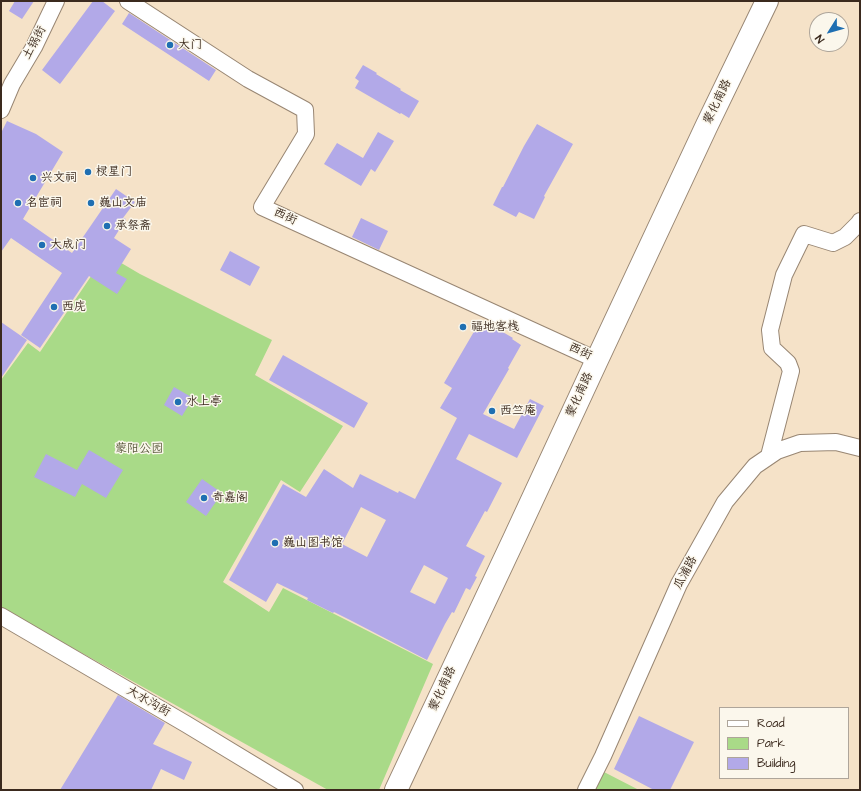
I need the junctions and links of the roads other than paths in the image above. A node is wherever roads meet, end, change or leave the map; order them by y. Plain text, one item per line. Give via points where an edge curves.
1 (56, 1) edge
2 (128, 1) edge
3 (767, 1) edge
4 (7, 82) edge
5 (1, 110) edge
6 (860, 221) edge
7 (597, 360) junction
8 (860, 448) edge
9 (769, 456) junction
10 (1, 616) edge
11 (295, 790) edge
12 (396, 790) edge
13 (586, 790) edge

1 - 4 street, 土锅街 via 34,47
2 - 7 street, 西街 via 248,79 305,110 306,134 262,207
3 - 7 main road, 蒙化南路
4 - 5 street, 土锅街
6 - 9 street via 845,237 833,242 804,234 784,275 770,330 772,348 788,363 791,371
7 - 12 main road, 蒙化南路
8 - 9 street, 瓜浦路 via 836,442 800,443
9 - 13 street, 瓜浦路 via 755,466 726,502 679,584
10 - 11 street, 大水沟街

